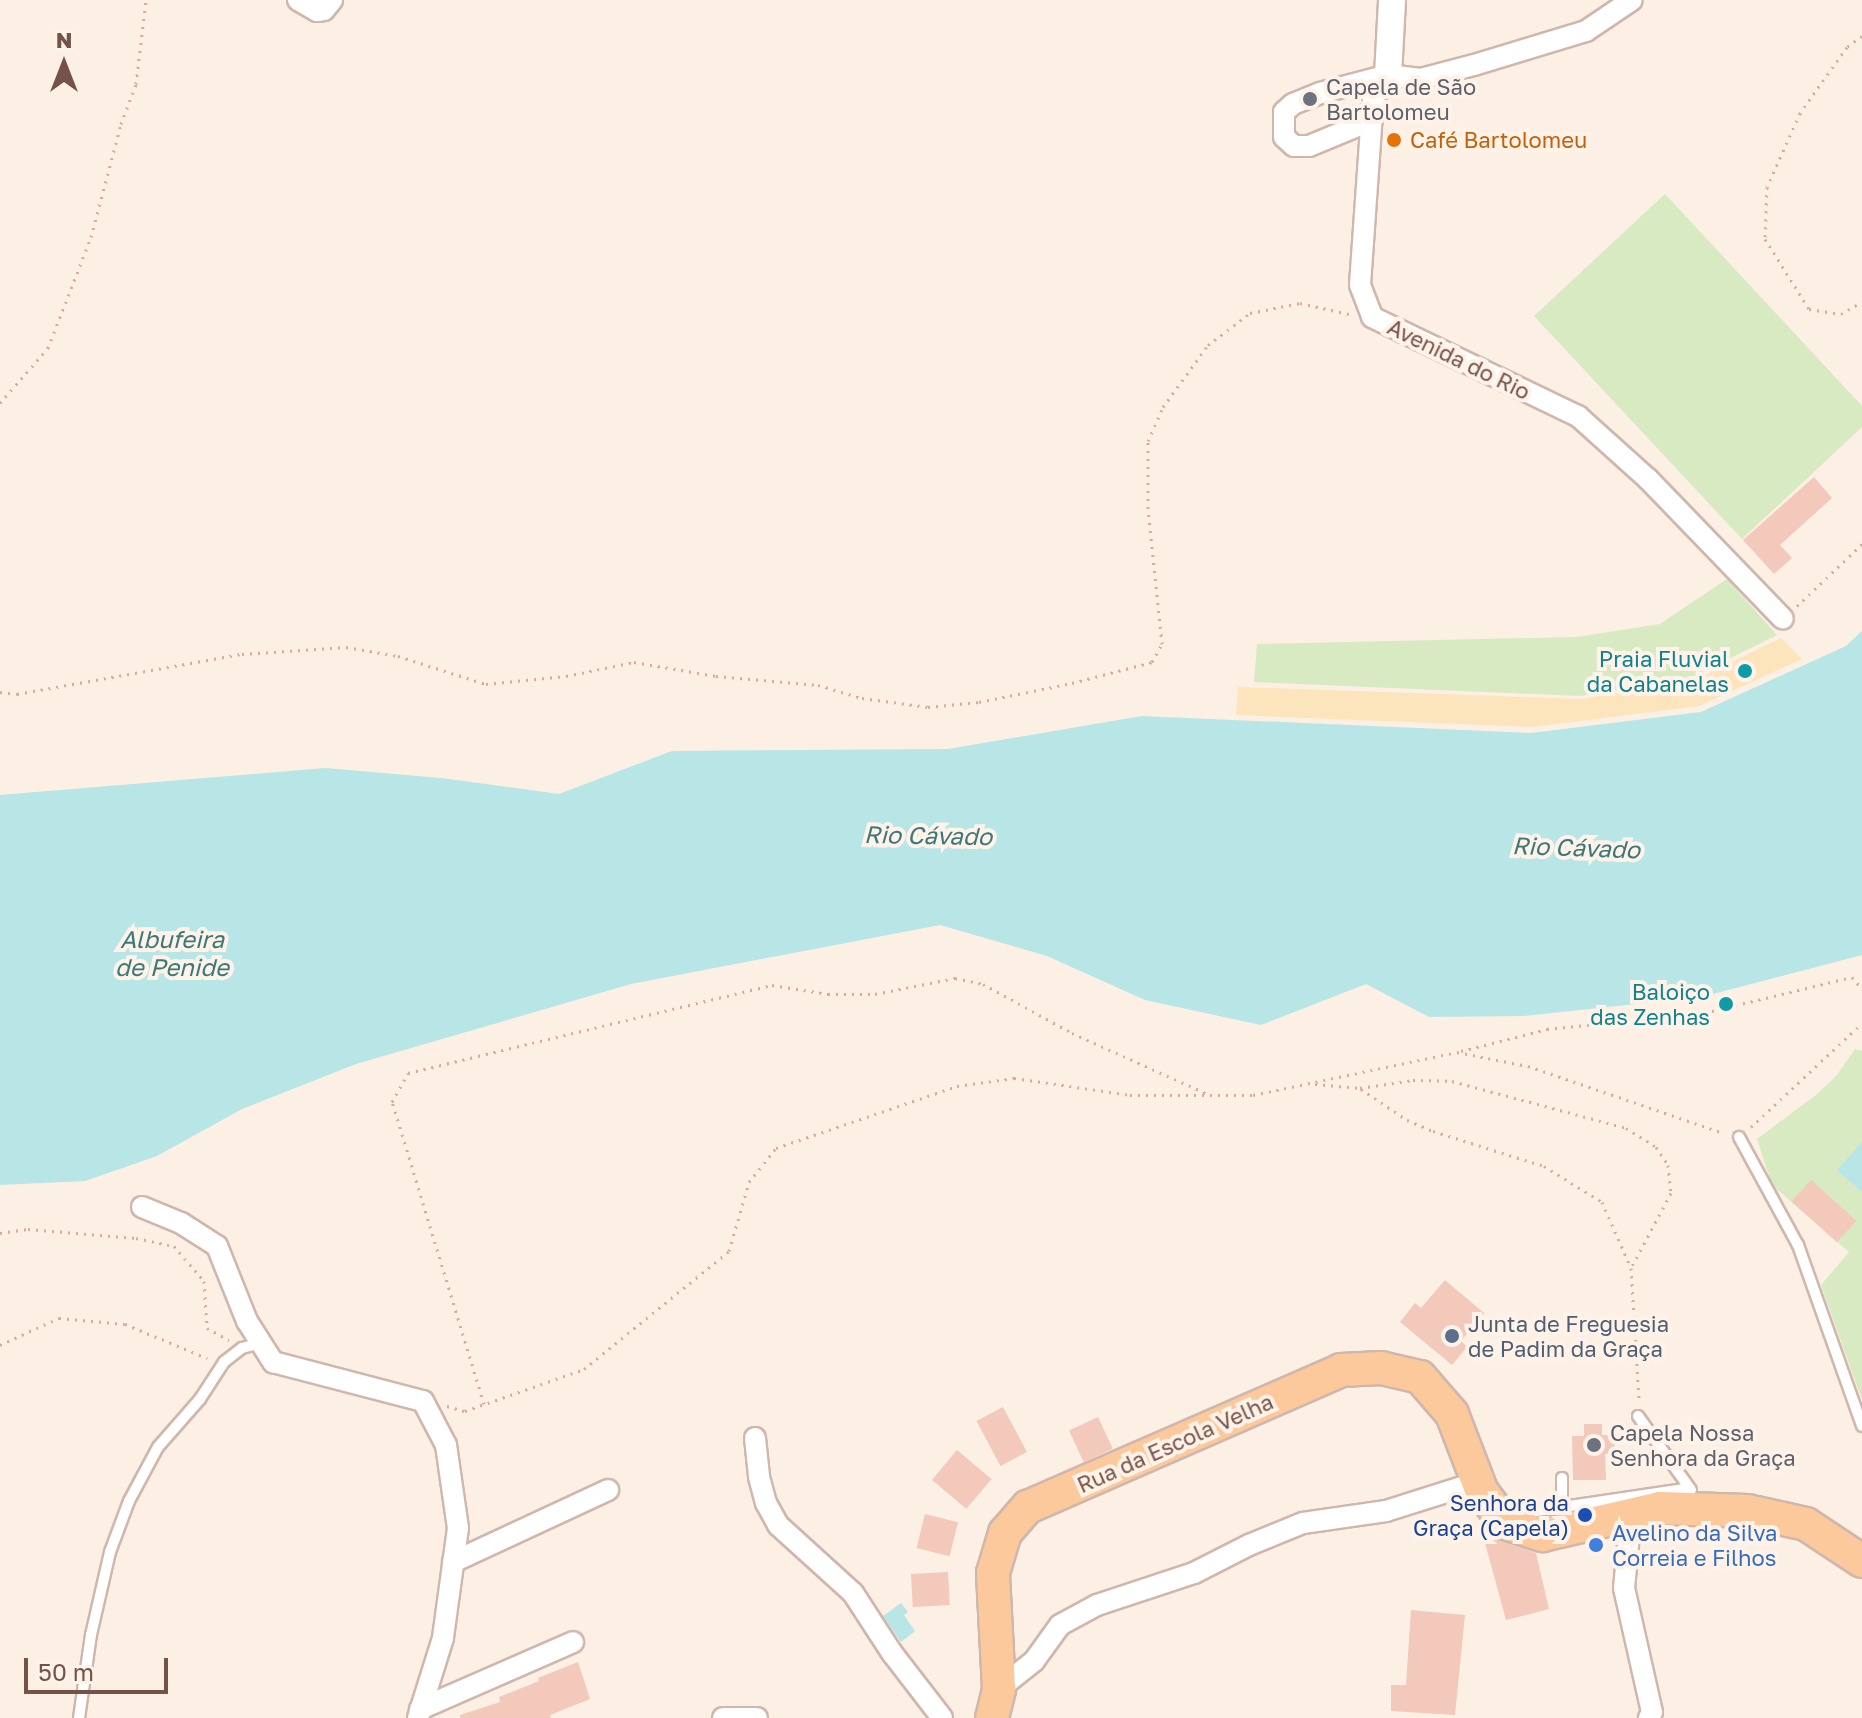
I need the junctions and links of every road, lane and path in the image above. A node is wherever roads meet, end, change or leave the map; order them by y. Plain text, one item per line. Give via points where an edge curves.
1 (146, 0) edge
2 (298, 0) edge
3 (332, 0) edge
4 (1392, 0) edge
5 (1632, 0) edge
6 (1862, 36) edge
7 (1388, 75) junction
8 (1372, 120) junction
9 (1862, 302) edge
10 (1372, 317) junction
11 (0, 403) edge
12 (1862, 544) edge
13 (1783, 619) joint
14 (0, 692) edge
15 (1862, 989) edge
16 (1862, 1023) edge
17 (1457, 1052) junction
18 (1310, 1083) junction
19 (1360, 1088) junction
20 (1211, 1095) junction
21 (1739, 1137) junction
22 (142, 1207) dead end
23 (0, 1233) edge
24 (1631, 1268) junction
25 (0, 1345) edge
26 (251, 1346) junction
27 (224, 1362) junction
28 (423, 1401) junction
29 (484, 1404) junction
30 (1638, 1416) joint
31 (1862, 1426) edge
32 (755, 1438) dead end
33 (1562, 1478) dead end
34 (1478, 1482) junction
35 (608, 1490) dead end
36 (1696, 1498) junction
37 (1562, 1509) junction
38 (1536, 1511) dead end
39 (1631, 1514) junction
40 (1862, 1561) edge
41 (453, 1562) junction
42 (573, 1642) dead end
43 (996, 1704) edge
44 (419, 1714) edge
45 (1652, 1716) edge
46 (79, 1718) edge
47 (723, 1718) edge
48 (757, 1718) edge
49 (942, 1718) edge

1 - 11 path via 136,84 91,237 48,348
2 - 3 street via 317,11
4 - 7 street, Avenida do Rio
5 - 7 street via 1586,31 1421,79
6 - 9 path via 1847,47 1800,113 1767,187 1765,239 1809,309 1841,314
7 - 8 street, Avenida do Rio via 1373,99
7 - 8 street via 1293,104 1284,112 1284,137 1294,146 1309,146
8 - 10 street, Avenida do Rio via 1360,285
10 - 13 street, Avenida do Rio via 1578,416 1648,479
10 - 14 path via 1300,303 1250,313 1208,345 1163,407 1148,441 1148,508 1162,644 1152,662 995,699 928,707 862,698 818,685 634,662 486,684 398,656 346,647 242,654 17,694
12 - 13 path
15 - 17 path via 1852,977 1704,1013 1547,1029
16 - 21 path
17 - 18 path
17 - 21 path via 1528,1066
18 - 19 path
18 - 20 path via 1253,1095
19 - 24 path via 1407,1120 1544,1166 1602,1202
19 - 24 path via 1452,1081 1626,1128 1656,1147 1668,1165 1671,1193
20 - 29 path via 1130,1095 1014,1078 957,1086 776,1148 749,1182 729,1251 584,1369
20 - 29 path via 1072,1033 983,984 955,978 875,994 828,994 772,985 408,1073 392,1102
21 - 31 lane via 1798,1245
22 - 26 street via 217,1246 247,1321
23 - 26 path via 28,1229 174,1246 204,1281 207,1328
24 - 30 path
25 - 27 path via 59,1318 125,1324
26 - 27 lane
26 - 28 street via 273,1362
27 - 46 lane via 158,1447 129,1501 110,1552
28 - 29 path via 465,1411
28 - 41 street via 446,1445 458,1528
30 - 36 lane
32 - 49 street via 762,1490 778,1525 853,1593
33 - 37 lane
34 - 39 main road, Rua da Escola Velha via 1505,1523 1543,1535
34 - 43 street via 1386,1511 1303,1523 1194,1573 1097,1605 1060,1625
34 - 43 main road, Rua da Escola Velha via 1452,1414 1420,1377 1381,1368 1341,1370 1028,1507 1005,1533 993,1573
35 - 41 street
36 - 37 lane
36 - 39 main road, Rua da Escola Velha
36 - 40 main road, Rua da Escola Velha via 1806,1524
37 - 38 lane
39 - 45 street via 1624,1588
41 - 44 street via 443,1638
42 - 44 street
47 - 48 street

